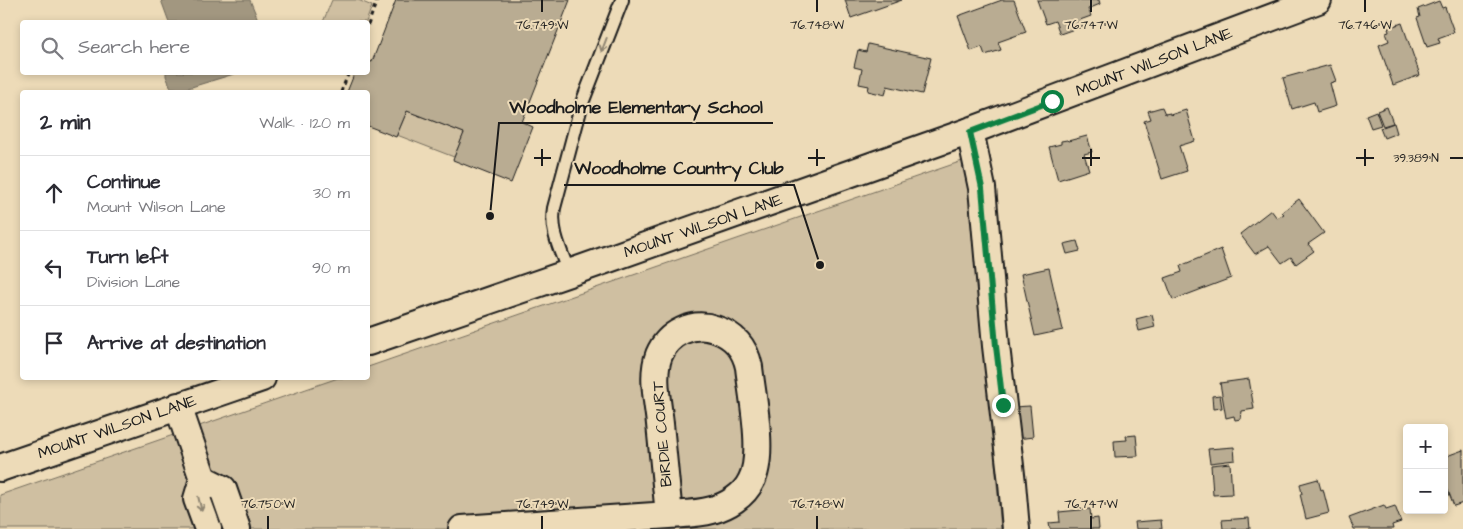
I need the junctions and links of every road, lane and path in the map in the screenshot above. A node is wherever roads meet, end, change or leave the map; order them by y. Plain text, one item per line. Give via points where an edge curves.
1 (377, 0) edge
2 (622, 0) edge
3 (1318, 0) edge
4 (370, 20) edge
5 (348, 75) edge
6 (342, 90) edge
7 (970, 132) junction
8 (569, 273) junction
9 (370, 341) edge
10 (256, 380) edge
11 (178, 406) junction
12 (0, 468) edge
13 (203, 479) junction
14 (669, 515) junction
15 (208, 529) edge
16 (237, 529) edge
17 (462, 529) edge
18 (1016, 529) edge

1 - 4 path
2 -> 8 lane via 582,103 552,220
3 - 7 street, MOUNT WILSON LANE
5 - 6 path
7 - 8 street, MOUNT WILSON LANE
7 - 18 street via 982,188
8 - 9 street, MOUNT WILSON LANE
10 - 11 street, MOUNT WILSON LANE
11 - 12 street, MOUNT WILSON LANE
11 - 13 street
13 -> 15 street via 198,499
13 - 16 street via 223,489
14 - 14 street, BIRDIE COURT via 712,510 736,498 752,481 756,465 757,439 747,357 734,339 714,328 696,327 675,333 659,356 656,381
14 - 17 street, BIRDIE COURT

